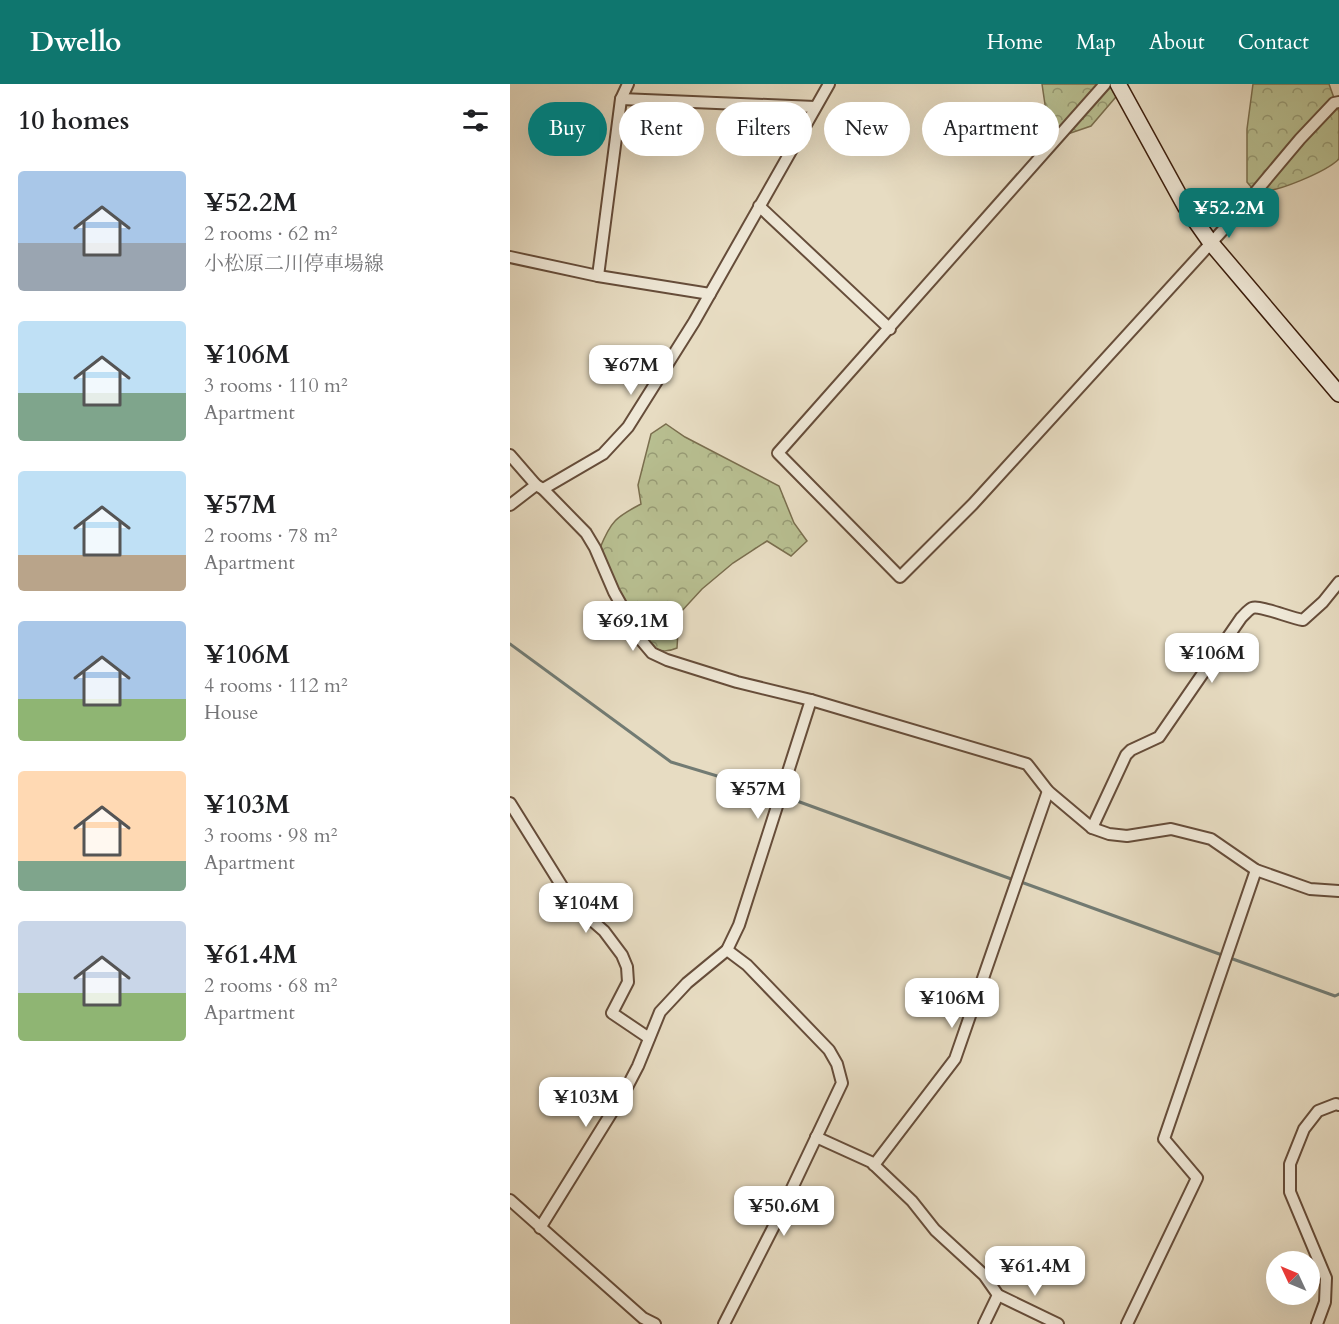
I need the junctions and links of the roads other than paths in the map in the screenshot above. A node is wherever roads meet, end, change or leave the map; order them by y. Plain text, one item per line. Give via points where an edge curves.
1 (628, 84) edge
2 (829, 84) edge
3 (1105, 84) edge
4 (1118, 84) edge
5 (621, 99) junction
6 (1339, 102) edge
7 (815, 107) junction
8 (759, 206) junction
9 (1211, 243) junction
10 (510, 257) edge
11 (598, 276) junction
12 (710, 294) junction
13 (890, 329) junction
14 (1339, 394) edge
15 (510, 455) edge
16 (539, 487) junction
17 (510, 505) edge
18 (1339, 582) edge
19 (812, 700) junction
20 (1048, 792) junction
21 (510, 802) edge
22 (1092, 828) junction
23 (1256, 870) junction
24 (1339, 891) edge
25 (727, 950) junction
26 (649, 1038) junction
27 (1339, 1105) edge
28 (816, 1137) junction
29 (874, 1166) junction
30 (512, 1205) edge
31 (540, 1228) junction
32 (998, 1295) junction
33 (655, 1324) edge
34 (724, 1324) edge
35 (984, 1324) edge
36 (1058, 1324) edge
37 (1127, 1324) edge
38 (1317, 1324) edge

1 - 5 street
2 - 7 street
3 - 13 street
4 - 9 main road via 1185,206
5 - 7 street
5 - 11 street
6 - 9 street via 1300,139
7 - 8 street
8 - 12 street
8 - 13 street
9 - 13 street via 973,504 900,577 778,453
9 - 14 main road
10 - 11 street
11 - 12 street
12 - 16 street via 628,428 603,454
15 - 16 street
16 - 17 street
16 - 19 street via 586,533 614,592 652,653 737,682
18 - 22 street via 1303,620 1259,607 1250,609 1159,737 1126,755
19 - 20 street via 1027,764
19 - 25 street via 739,925
20 - 22 street
20 - 29 street via 955,1059
21 - 26 street via 573,904 604,931 622,955 628,982 612,1013
22 - 23 street via 1127,836 1171,829 1211,839
23 - 24 street via 1310,889
23 - 37 street via 1164,1139 1197,1178
25 - 26 street via 660,1012
25 - 28 street via 747,964 829,1050 837,1064 842,1083
26 - 31 street via 625,1091
27 - 38 street via 1318,1111 1304,1129 1290,1164 1290,1192 1326,1278 1325,1302
28 - 29 street
28 - 34 street
29 - 32 street via 984,1275
30 - 31 street
31 - 33 street via 643,1318
32 - 35 street
32 - 36 street

